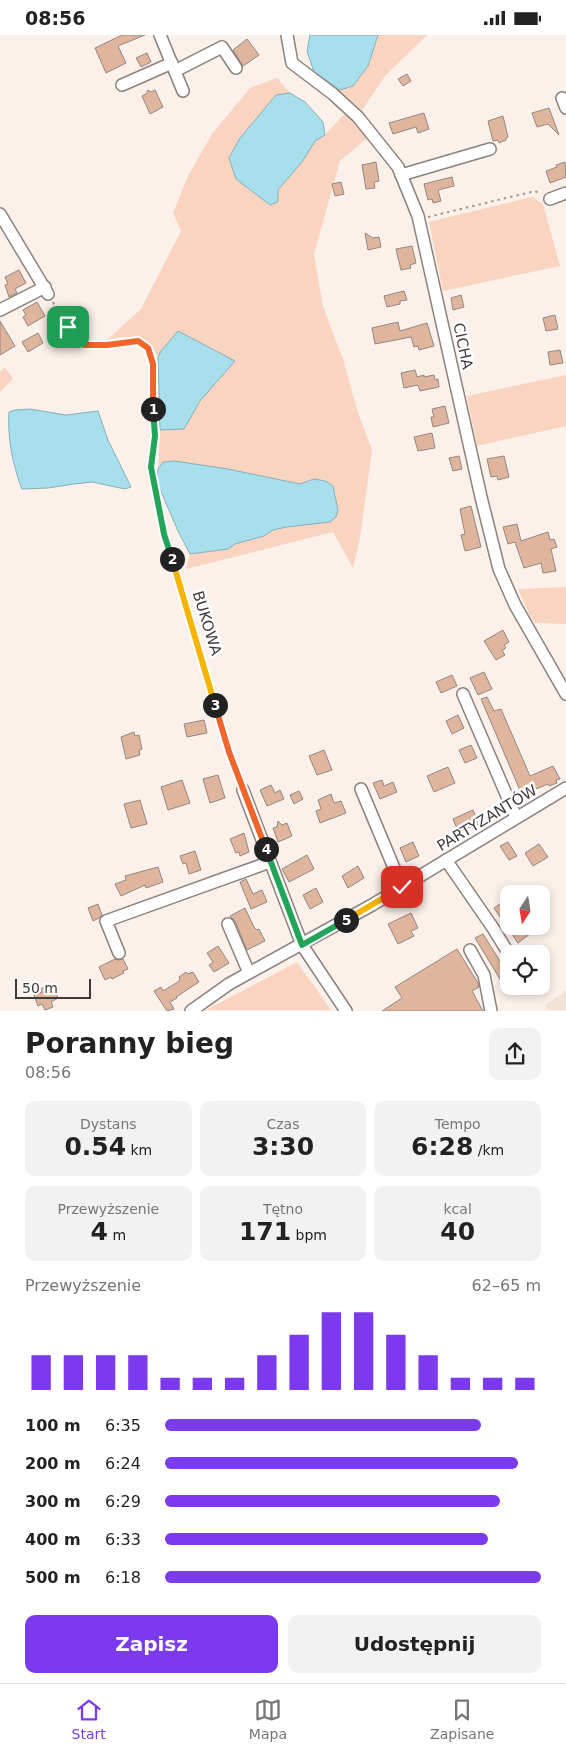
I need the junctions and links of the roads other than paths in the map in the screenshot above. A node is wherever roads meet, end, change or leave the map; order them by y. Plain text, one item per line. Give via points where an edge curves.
1 (160, 35) edge
2 (287, 35) edge
3 (173, 67) junction
4 (236, 68) dead end
5 (122, 85) dead end
6 (183, 91) dead end
7 (490, 149) dead end
8 (401, 175) junction
9 (566, 193) edge
10 (550, 199) road end
11 (0, 213) edge
12 (0, 310) edge
13 (566, 693) edge
14 (462, 694) dead end
15 (566, 788) edge
16 (361, 789) dead end
17 (243, 790) road end
18 (516, 817) junction
19 (446, 860) junction
20 (270, 862) junction
21 (402, 887) junction
22 (228, 924) dead end
23 (302, 945) junction
24 (504, 945) edge
25 (470, 949) dead end
26 (119, 953) dead end
27 (248, 973) junction
28 (191, 1011) edge
29 (346, 1011) edge
30 (491, 1011) edge

1 - 3 street
2 - 8 street, CICHA via 292,63 333,93 358,117
3 - 4 street via 222,47
3 - 5 street
3 - 6 street
7 - 8 street
8 - 13 street, CICHA via 418,219 499,569 515,605
9 - 10 street
11 - 12 street via 46,290
14 - 18 street
15 - 18 street, PARTYZANTÓW
16 - 21 street
17 - 20 street
18 - 19 street, PARTYZANTÓW
19 - 21 street, PARTYZANTÓW
19 - 24 street
20 - 23 street
20 - 26 street via 106,921
21 - 23 street, PARTYZANTÓW
22 - 27 street
23 - 27 street, PARTYZANTÓW
23 - 29 street
25 - 30 street via 484,975
27 - 28 street, PARTYZANTÓW

